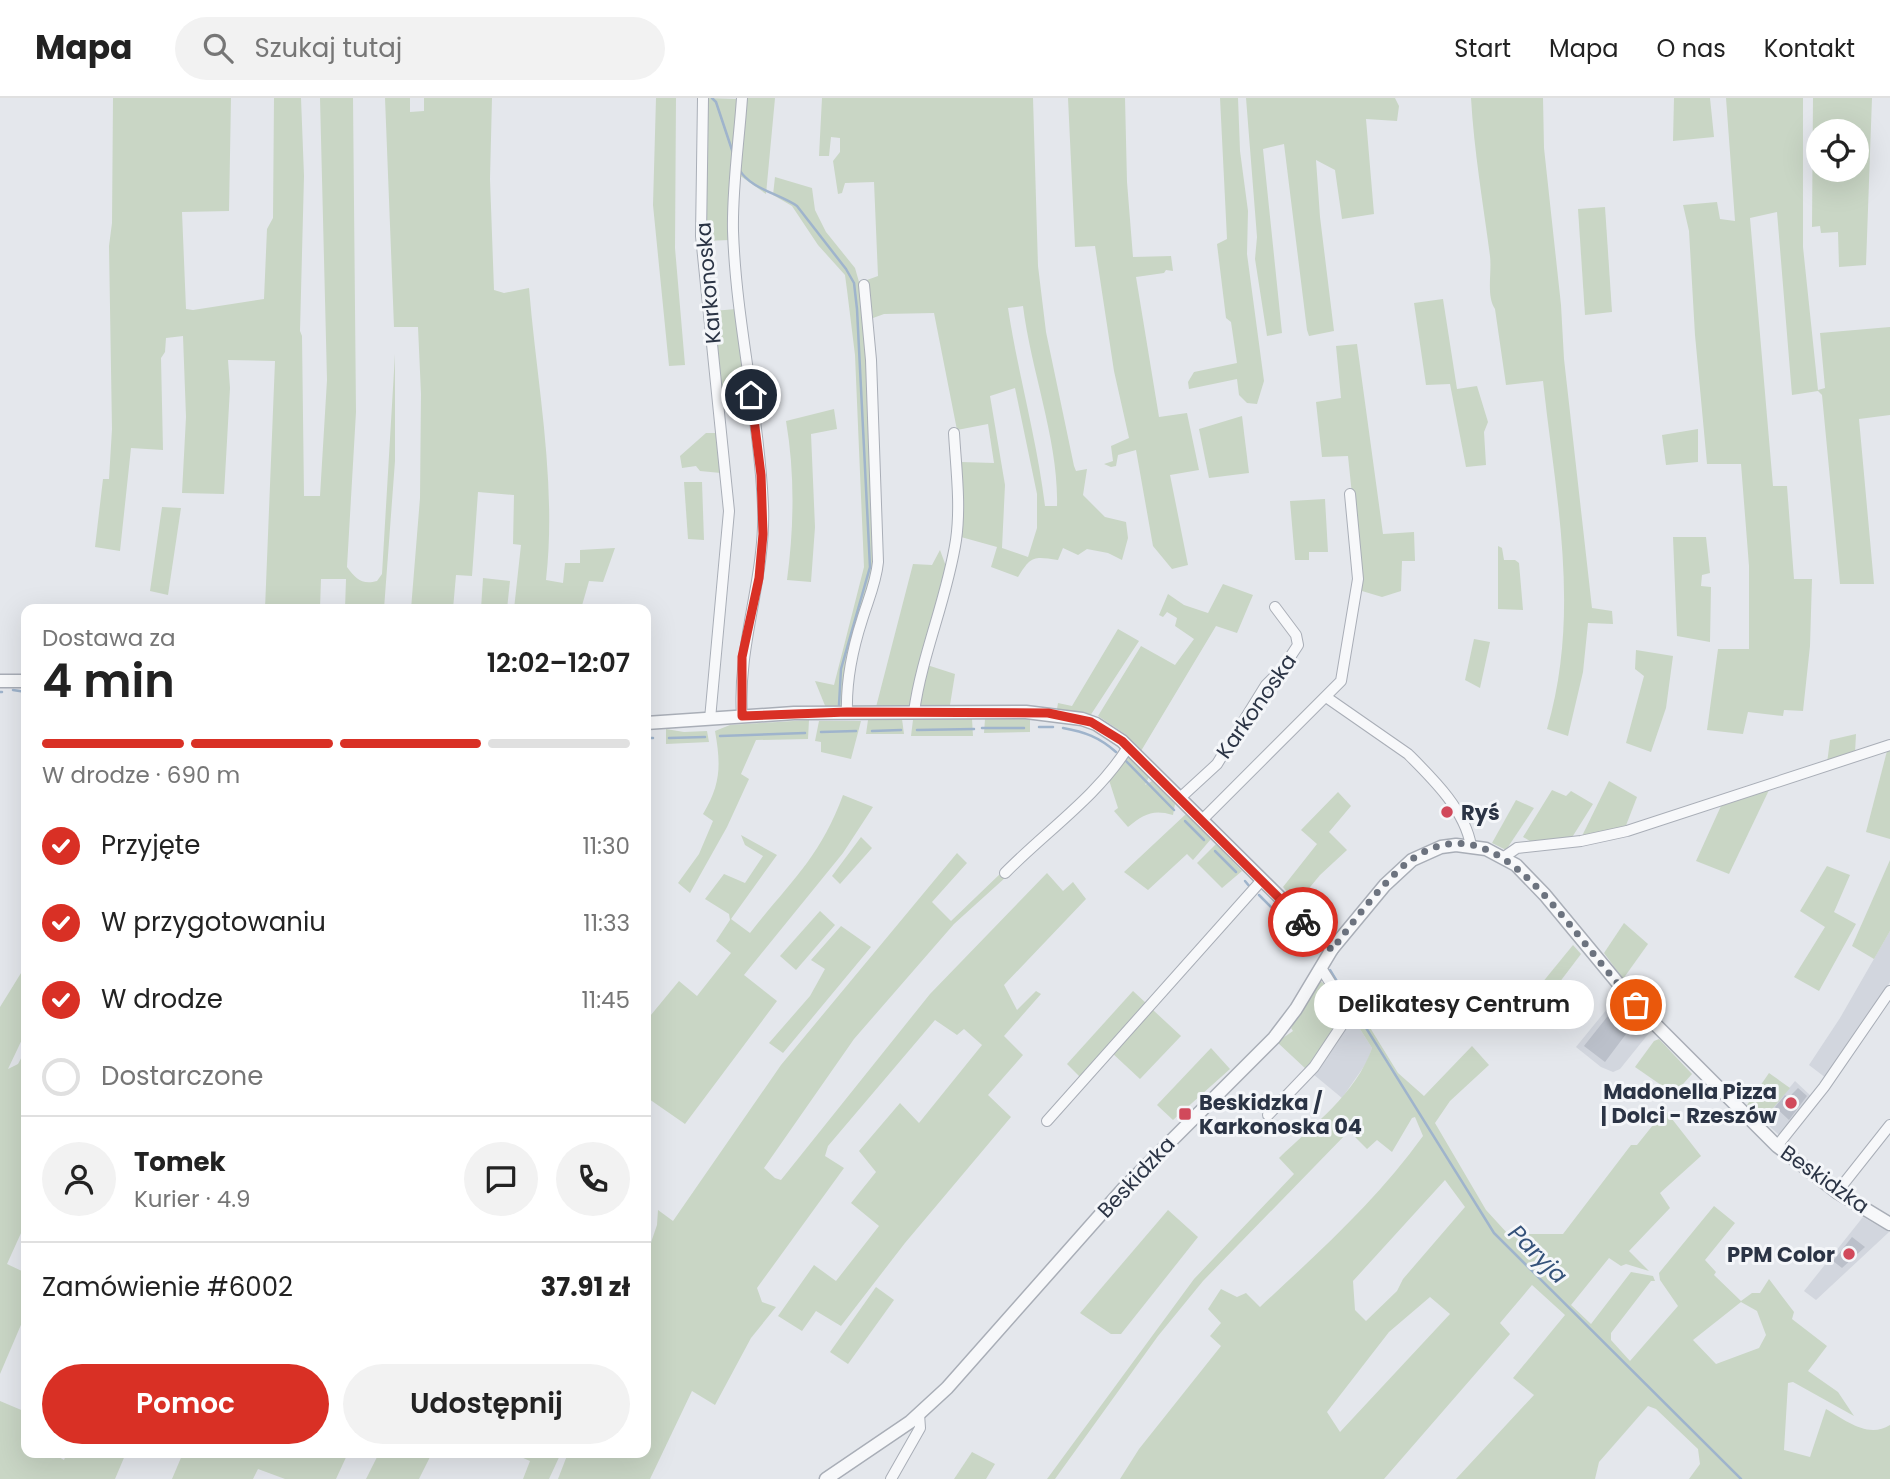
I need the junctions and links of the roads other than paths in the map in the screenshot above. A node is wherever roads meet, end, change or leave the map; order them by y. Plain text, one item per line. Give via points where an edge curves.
1 (702, 98) edge
2 (742, 98) edge
3 (864, 285) dead end
4 (954, 433) dead end
5 (1350, 494) dead end
6 (1275, 607) dead end
7 (0, 681) edge
8 (21, 681) edge
9 (1326, 697) junction
10 (847, 712) junction
11 (914, 712) junction
12 (742, 716) junction
13 (709, 719) junction
14 (651, 723) edge
15 (1890, 746) edge
16 (1128, 747) junction
17 (1180, 798) junction
18 (1202, 820) junction
19 (1471, 846) junction
20 (1504, 857) junction
21 (1005, 873) dead end
22 (1261, 881) junction
23 (1332, 950) junction
24 (1321, 968) junction
25 (1890, 990) edge
26 (1268, 1115) dead end
27 (1047, 1121) dead end
28 (1890, 1125) edge
29 (1777, 1146) junction
30 (1837, 1192) junction
31 (1890, 1224) edge
32 (919, 1415) junction
33 (826, 1479) edge
34 (891, 1479) edge

1 - 13 street, Karkonoska via 701,236 729,511
2 - 12 street, Karkonoska via 733,232 763,505 759,578 742,657
3 - 10 street via 878,562 852,656
4 - 11 street via 956,540
5 - 9 street, Karkonoska via 1358,579 1341,681
6 - 17 street, Karkonoska via 1298,645 1266,685 1217,764
7 - 8 street
9 - 18 street, Karkonoska
9 - 19 street via 1419,765 1456,810
10 - 11 street
10 - 12 street
11 - 16 street via 1063,715 1096,724
12 - 13 street
13 - 14 street
15 - 20 street via 1636,829 1517,848
16 - 17 street
16 - 21 street via 1094,788
17 - 18 street
18 - 22 street
19 - 20 street, Beskidzka
19 - 23 street, Beskidzka via 1441,847 1406,864
20 - 29 street, Beskidzka via 1536,884 1636,1005
22 - 23 street
22 - 27 street
23 - 24 street, Beskidzka
24 - 26 street via 1348,1016 1314,1067
24 - 32 street, Beskidzka via 1274,1038 1140,1171
25 - 29 street
28 - 30 street
29 - 30 street, Beskidzka
30 - 31 street, Beskidzka
32 - 33 street, Beskidzka
32 - 34 street via 920,1427

